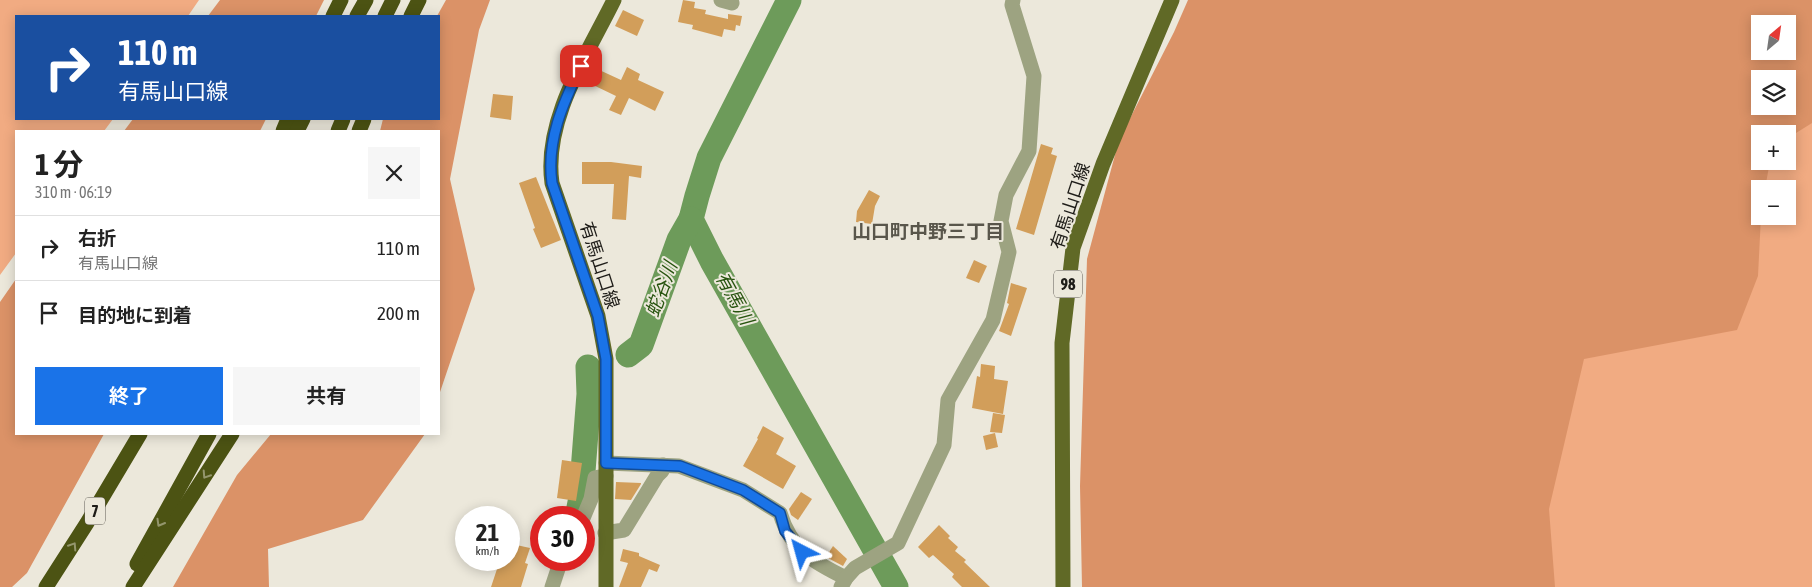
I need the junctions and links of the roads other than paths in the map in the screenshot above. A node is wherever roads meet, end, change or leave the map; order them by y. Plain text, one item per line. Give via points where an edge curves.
1 (341, 0) edge
2 (366, 0) edge
3 (393, 0) edge
4 (419, 0) edge
5 (614, 0) edge
6 (1013, 0) edge
7 (1172, 0) edge
8 (334, 15) edge
9 (358, 15) edge
10 (386, 15) edge
11 (411, 15) edge
12 (139, 435) edge
13 (207, 435) edge
14 (231, 435) edge
15 (663, 465) junction
16 (606, 469) junction
17 (588, 506) edge
18 (605, 533) junction
19 (557, 571) edge
20 (847, 578) edge
21 (46, 587) edge
22 (123, 587) edge
23 (133, 587) edge
24 (552, 587) edge
25 (606, 587) edge
26 (1063, 587) edge

1 - 8 highway
2 - 9 highway
3 - 10 highway
4 - 11 highway
5 - 16 main road, 有馬山口線 via 565,98 550,169 598,316 606,359
6 - 20 street via 1034,76 1029,151 1006,195 1001,221 1009,252 993,320 948,400 944,445 898,543
7 - 26 main road, 有馬山口線 / 98 via 1103,164 1073,248 1062,343
21 -> 12 highway, 7
13 -> 22 highway
14 -> 23 highway
15 - 16 street
15 - 18 street via 624,530
15 - 20 street via 680,466 719,480 780,513 785,531 802,552 821,566
16 - 17 street via 595,478
16 - 18 main road, 有馬山口線
18 - 25 main road, 有馬山口線
19 - 24 street

